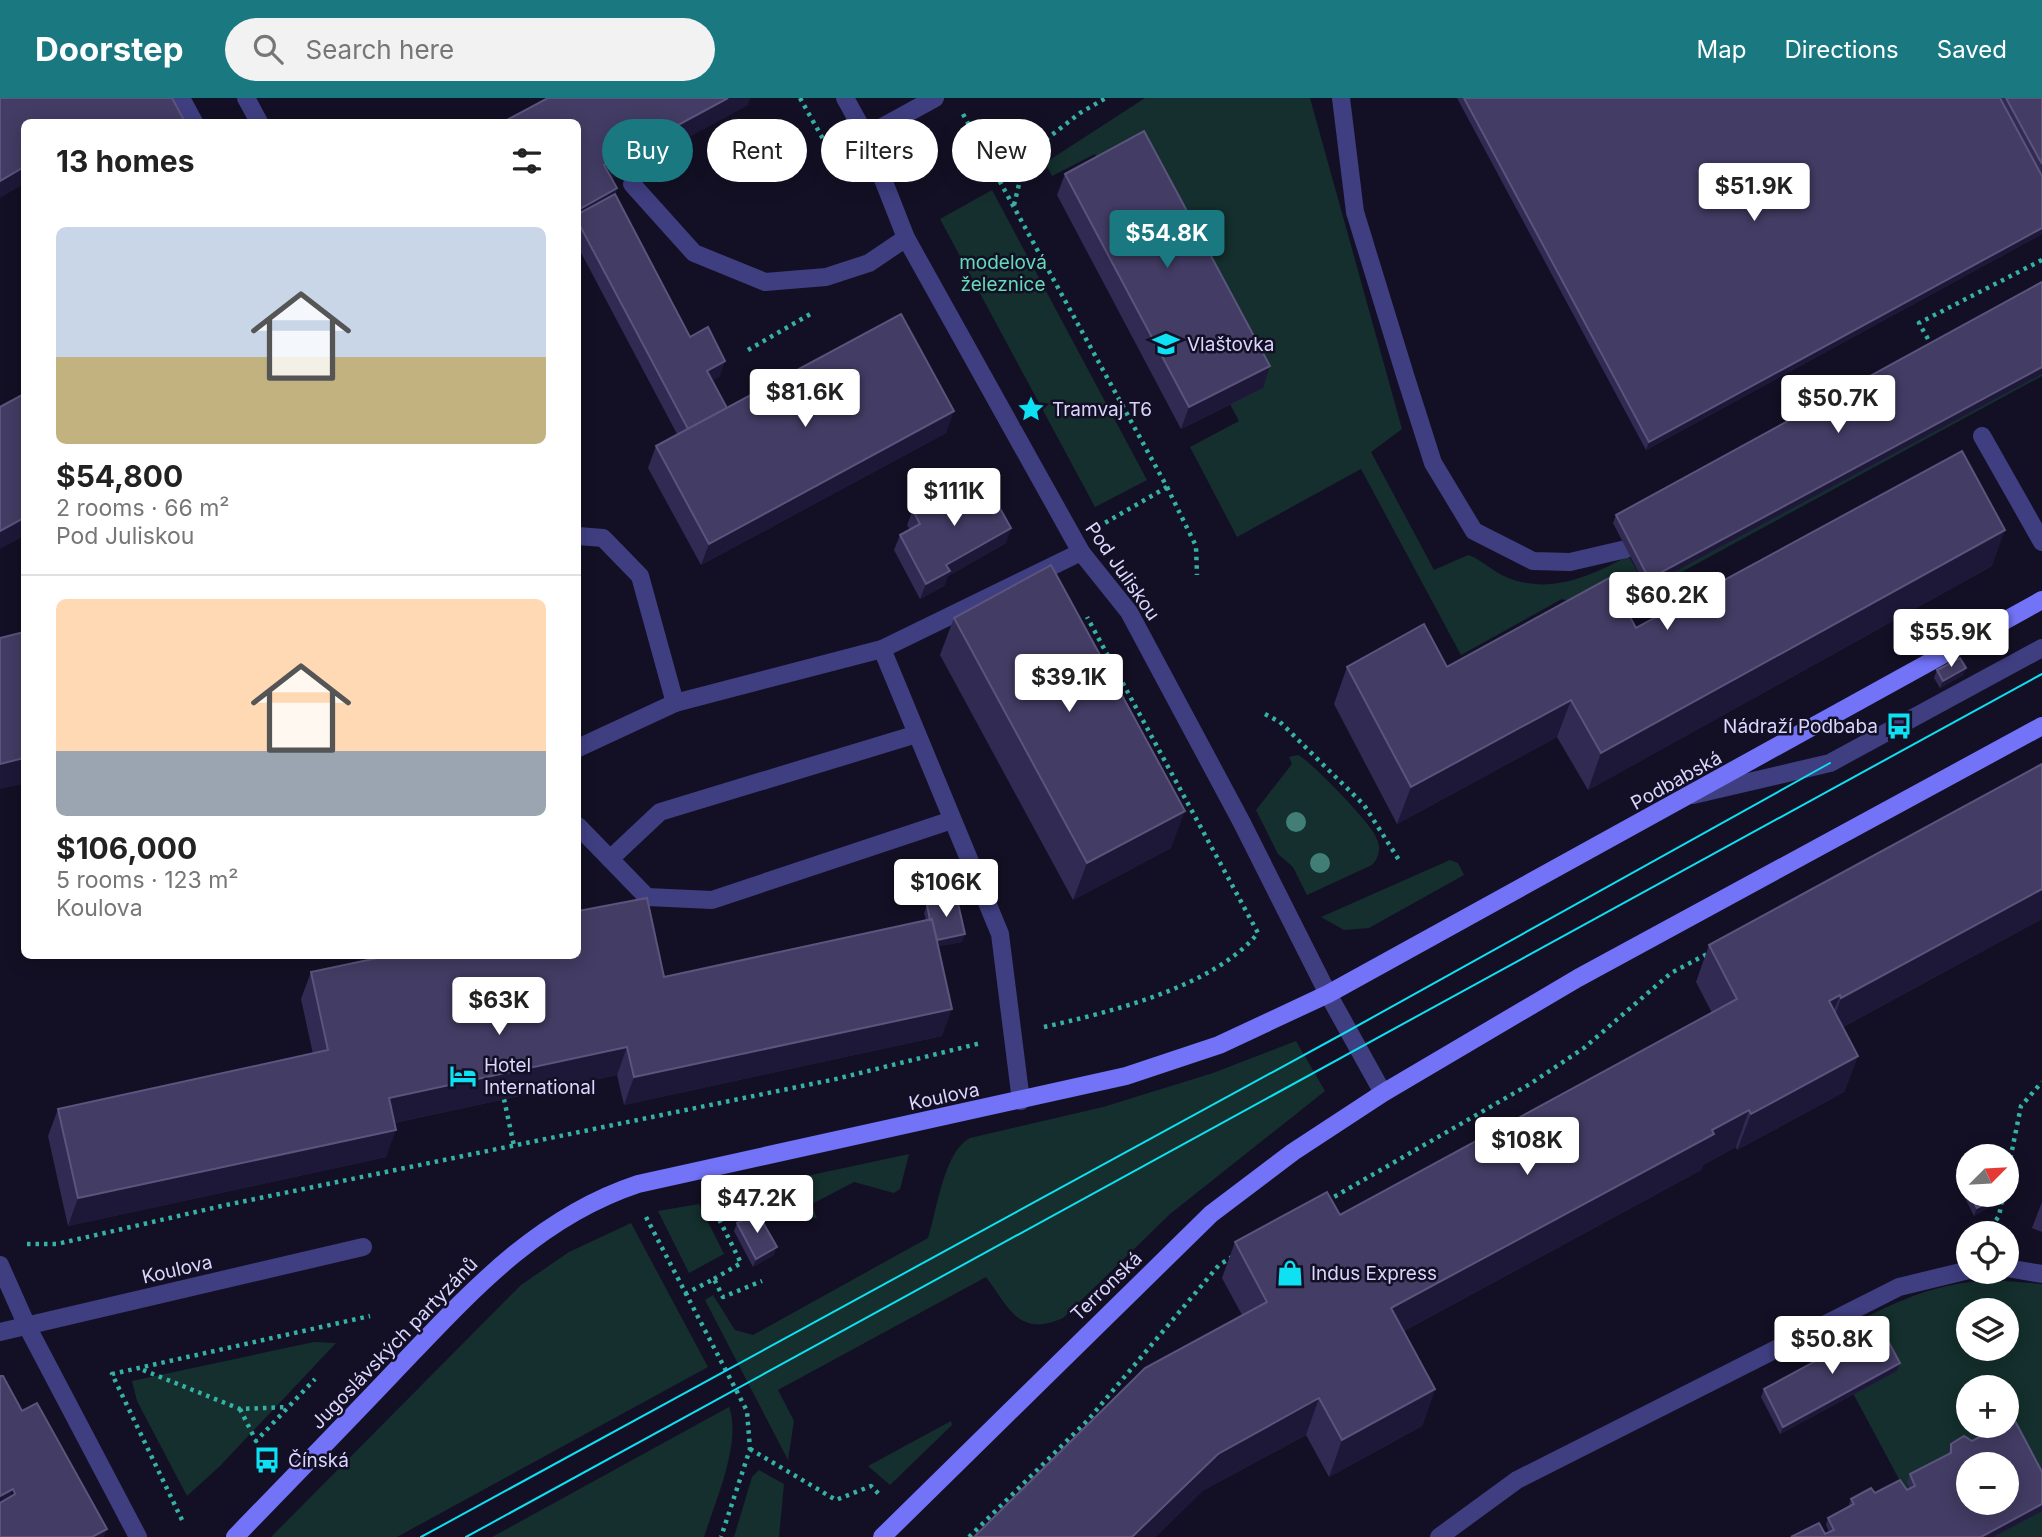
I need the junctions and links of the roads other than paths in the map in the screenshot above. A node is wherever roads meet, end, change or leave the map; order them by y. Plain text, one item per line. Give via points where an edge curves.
1 (181, 98) edge
2 (246, 98) edge
3 (845, 98) edge
4 (1341, 98) edge
5 (931, 99) edge
6 (192, 119) edge
7 (257, 119) edge
8 (857, 119) edge
9 (896, 119) edge
10 (884, 182) edge
11 (632, 184) edge
12 (906, 238) junction
13 (1982, 436) dead end
14 (581, 536) edge
15 (2042, 542) edge
16 (1626, 549) edge
17 (1081, 552) junction
18 (2042, 600) edge
19 (2042, 648) edge
20 (882, 649) junction
21 (675, 703) junction
22 (2042, 726) edge
23 (918, 734) junction
24 (581, 747) edge
25 (1690, 796) junction
26 (952, 820) junction
27 (581, 829) edge
28 (610, 859) junction
29 (1328, 994) junction
30 (1384, 1093) junction
31 (1021, 1101) junction
32 (563, 1218) joint
33 (363, 1247) dead end
34 (0, 1265) edge
35 (2019, 1270) edge
36 (1956, 1273) edge
37 (2042, 1274) edge
38 (27, 1326) junction
39 (0, 1332) edge
40 (138, 1537) edge
41 (235, 1537) edge
42 (882, 1537) edge
43 (1439, 1537) edge

1 - 6 street
2 - 7 street
3 - 8 street, Pod Juliskou
4 - 16 street via 1355,212 1405,375 1433,463 1474,531 1533,561 1570,562
5 - 9 street
10 - 12 street, Pod Juliskou
11 - 12 street via 694,253 765,282 826,277 869,263
12 - 17 street, Pod Juliskou
13 - 15 street
14 - 21 street via 603,538 640,576
17 - 20 street
17 - 29 street, Pod Juliskou via 1129,612
18 - 25 main road, Podbabská
19 - 25 street via 1830,763
20 - 21 street
20 - 23 street
21 - 24 street
22 - 30 main road via 1577,978
23 - 26 street
23 - 28 street via 660,812
25 - 29 main road, Podbabská
26 - 28 street via 712,900 647,897
26 - 31 street via 1000,933
27 - 28 street
29 - 30 street, Pod Juliskou
29 - 31 main road, Koulova via 1173,1062
30 - 42 main road, Terronská via 1293,1152 1211,1214
31 - 32 main road, Koulova via 638,1184
32 - 41 main road, Jugoslávských partyzánů via 485,1278
33 - 38 street, Koulova
34 - 38 street
35 - 37 street
36 - 43 street via 1899,1287 1517,1480
38 - 39 street, Koulova
38 - 40 street

